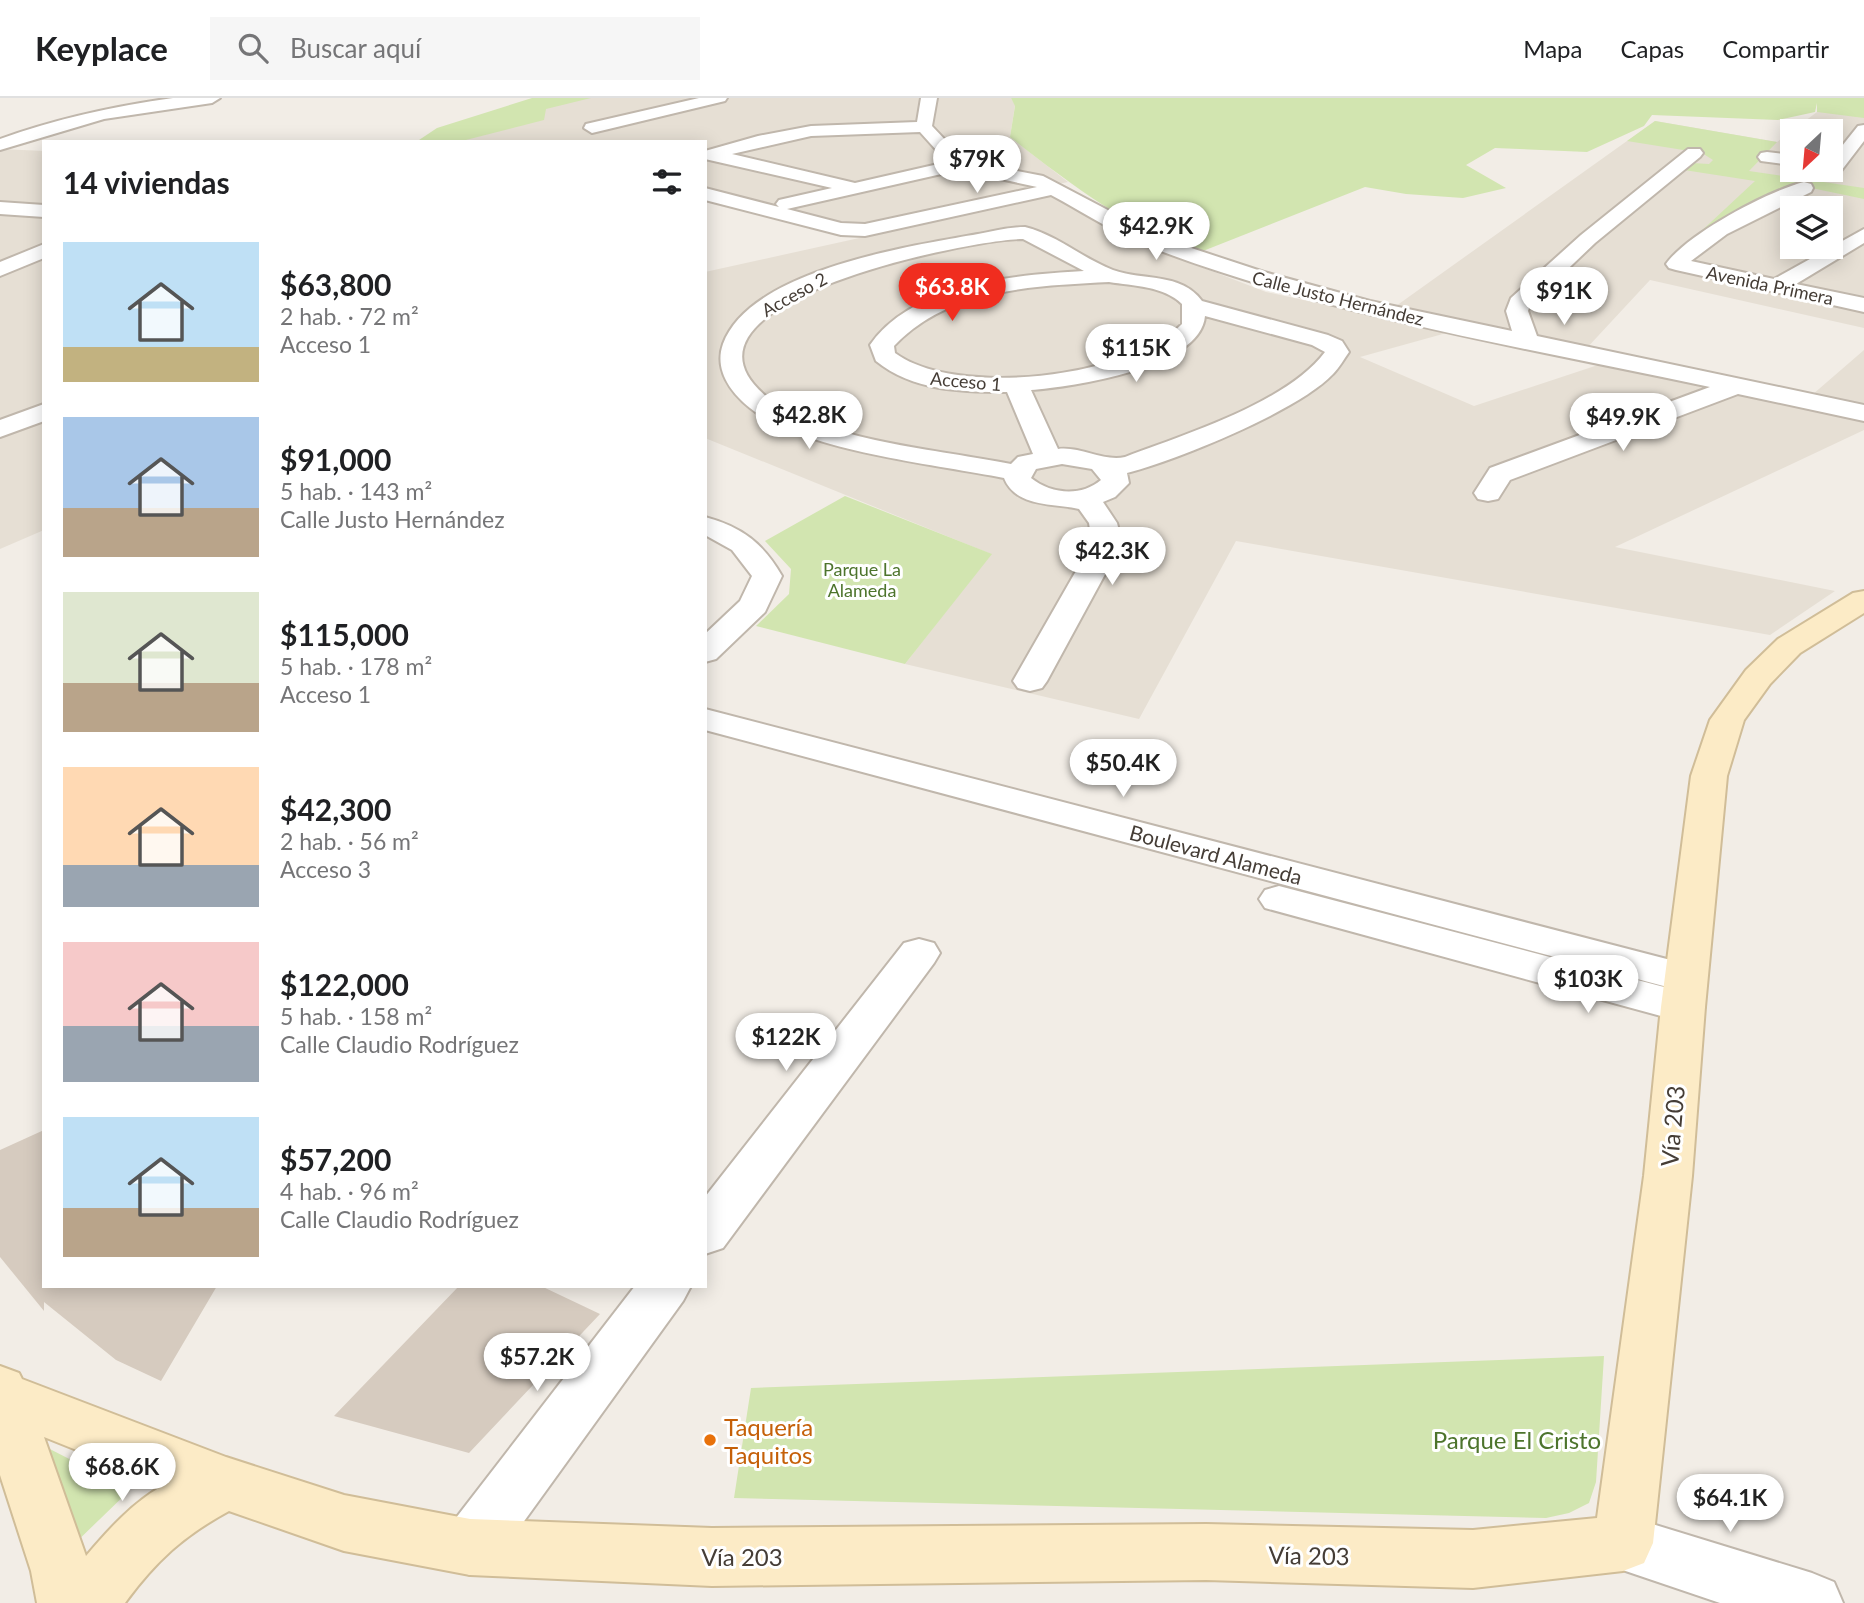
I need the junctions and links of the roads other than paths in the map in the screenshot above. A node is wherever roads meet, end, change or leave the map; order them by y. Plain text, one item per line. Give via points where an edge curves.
1 (212, 98) edge
2 (719, 98) edge
3 (929, 98) edge
4 (924, 127) junction
5 (1864, 131) edge
6 (628, 137) dead end
7 (0, 146) edge
8 (42, 149) edge
9 (1694, 153) dead end
10 (708, 154) edge
11 (1843, 155) edge
12 (1767, 157) dead end
13 (1780, 159) edge
14 (954, 167) junction
15 (1843, 168) edge
16 (1854, 170) dead end
17 (856, 188) junction
18 (1804, 188) dead end
19 (1048, 190) junction
20 (707, 194) edge
21 (786, 204) dead end
22 (0, 208) edge
23 (42, 211) edge
24 (1864, 235) edge
25 (42, 251) edge
26 (1222, 267) junction
27 (0, 270) edge
28 (1109, 276) junction
29 (1256, 277) junction
30 (1161, 284) junction
31 (1777, 286) junction
32 (1191, 301) junction
33 (1864, 305) edge
34 (1527, 342) junction
35 (1016, 384) junction
36 (1736, 386) junction
37 (1854, 390) dead end
38 (1833, 407) junction
39 (42, 413) edge
40 (1864, 413) edge
41 (0, 429) edge
42 (1048, 457) junction
43 (1110, 469) junction
44 (1017, 473) junction
45 (1488, 493) dead end
46 (1084, 498) junction
47 (707, 527) edge
48 (1864, 600) edge
49 (707, 650) edge
50 (1030, 681) dead end
51 (707, 720) edge
52 (707, 742) edge
53 (925, 790) junction
54 (919, 953) dead end
55 (1684, 993) junction
56 (707, 1231) edge
57 (664, 1288) edge
58 (2, 1393) edge
59 (225, 1483) junction
60 (1623, 1543) junction
61 (470, 1547) junction
62 (68, 1603) edge
63 (87, 1603) edge
64 (1812, 1603) edge

1 - 7 street via 80,118
2 - 6 street via 592,128
3 - 4 street
4 - 10 street via 811,131
4 - 14 street
5 - 11 street
7 - 8 street
9 - 34 street via 1588,239 1519,303 1517,311
10 - 17 street
12 - 13 street
14 - 17 street
14 - 19 street
15 - 16 street
17 - 21 street
18 - 31 street, Avenida Primera via 1714,232 1676,264
19 - 20 street via 865,230
19 - 26 street, Calle Justo Hernández via 1154,242
22 - 23 street
24 - 31 street
25 - 27 street
26 - 29 street, Calle Justo Hernández
26 - 30 street, Acceso 1
28 - 30 street, Acceso 1
28 - 35 street, Acceso 1 via 1018,284 942,303 905,322 882,345 884,356 915,375 970,385
28 - 44 street, Acceso 2 via 1027,232 905,253 837,272 781,298 736,335 729,354 732,372 742,388 781,416 826,433
29 - 32 street
29 - 34 street, Calle Justo Hernández
30 - 32 street, Acceso 1
31 - 33 street, Avenida Primera
32 - 35 street, Acceso 1 via 1193,326 1176,342 1143,359 1100,372
32 - 43 street via 1320,340 1337,352 1332,363 1290,396
34 - 36 street, Calle Justo Hernández
35 - 42 street
36 - 38 street, Calle Justo Hernández
36 - 45 street via 1500,474
37 - 38 street
38 - 40 street, Calle Justo Hernández
39 - 41 street
42 - 43 street via 1076,457
42 - 44 street via 1027,463
43 - 46 street via 1115,482 1109,489
44 - 46 street via 1018,481 1036,493
46 - 50 street via 1100,514 1107,543
47 - 49 street via 755,552 767,576 754,605
48 - 55 main road, Vía 203 via 1789,646 1758,677 1727,720 1709,776
51 - 53 street, Boulevard Alameda
52 - 53 street, Boulevard Alameda
53 - 55 street, Boulevard Alameda
54 - 56 street
55 - 60 main road, Vía 203 via 1668,1176
57 - 61 street
58 - 59 main road, Vía 203
58 - 62 main road
59 - 61 main road, Vía 203 via 344,1523
59 - 63 main road via 171,1512 126,1553
60 - 61 main road, Vía 203 via 1473,1559 1206,1552 712,1557
60 - 64 street

